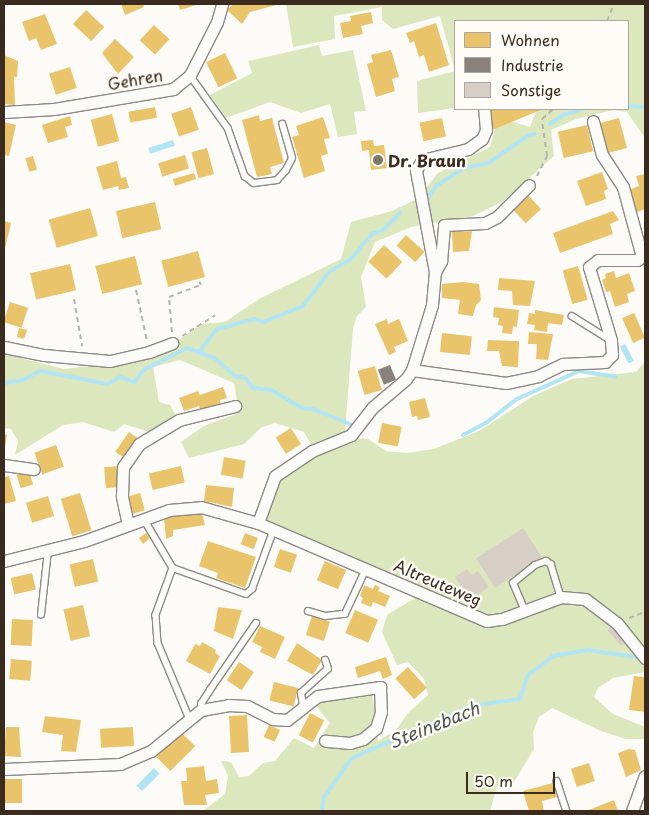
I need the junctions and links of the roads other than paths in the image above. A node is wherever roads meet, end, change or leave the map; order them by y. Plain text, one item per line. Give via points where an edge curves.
1 (222, 4) edge
2 (190, 75) junction
3 (484, 110) edge
4 (4, 112) edge
5 (593, 122) dead end
6 (282, 124) dead end
7 (529, 185) road end
8 (435, 272) junction
9 (572, 316) dead end
10 (611, 340) junction
11 (172, 342) road end
12 (4, 347) edge
13 (412, 370) junction
14 (236, 406) dead end
15 (4, 465) edge
16 (34, 469) dead end
17 (144, 519) junction
18 (258, 523) junction
19 (128, 525) junction
20 (274, 529) junction
21 (48, 551) junction
22 (4, 560) edge
23 (173, 568) junction
24 (366, 569) junction
25 (561, 596) junction
26 (524, 609) junction
27 (308, 610) dead end
28 (41, 615) dead end
29 (256, 623) dead end
30 (644, 655) edge
31 (325, 660) dead end
32 (303, 706) junction
33 (201, 710) junction
34 (189, 717) junction
35 (324, 741) dead end
36 (4, 769) edge
37 (645, 776) edge
38 (557, 781) dead end
39 (567, 811) edge
40 (632, 811) edge

1 - 2 street, Gehren via 217,22
2 - 4 street, Gehren via 173,89 54,109
2 - 6 lane via 228,128 245,176 254,183 277,180 292,158
3 - 8 street via 486,130 482,139 468,149 422,160 416,170
5 - 10 street via 602,155 623,187 642,257 637,260 598,260 590,267
7 - 8 street via 497,217 485,223 444,225 440,261
8 - 13 street via 432,305
9 - 10 lane
10 - 13 street via 612,355 605,362 563,364 538,376 506,383
11 - 12 street via 149,352 110,361
13 - 18 street via 406,379 372,407 351,435 312,451 275,476
14 - 19 street via 179,420 139,444 123,467 122,496
15 - 16 street
17 - 18 street, Altreuteweg via 186,507
17 - 19 street, Altreuteweg
17 - 23 lane
18 - 20 street, Altreuteweg
19 - 21 street, Altreuteweg
20 - 23 lane via 252,589 246,594
20 - 24 street, Altreuteweg
21 - 22 street, Altreuteweg
21 - 28 lane
23 - 34 lane via 156,615 158,643
24 - 26 street, Altreuteweg via 487,620 502,619
24 - 27 lane via 345,614 325,616
25 - 26 street, Altreuteweg
25 - 26 lane via 551,564 540,563 513,583
25 - 30 street, Altreuteweg via 585,599 617,623
29 - 33 lane via 201,704
31 - 32 lane via 328,668 301,693
32 - 33 street via 287,720 273,720 247,706 228,705
32 - 35 street via 327,694 380,687 381,712 376,728 363,740 350,744
33 - 34 street
34 - 36 street via 151,751 120,764
37 - 40 street
38 - 39 lane

